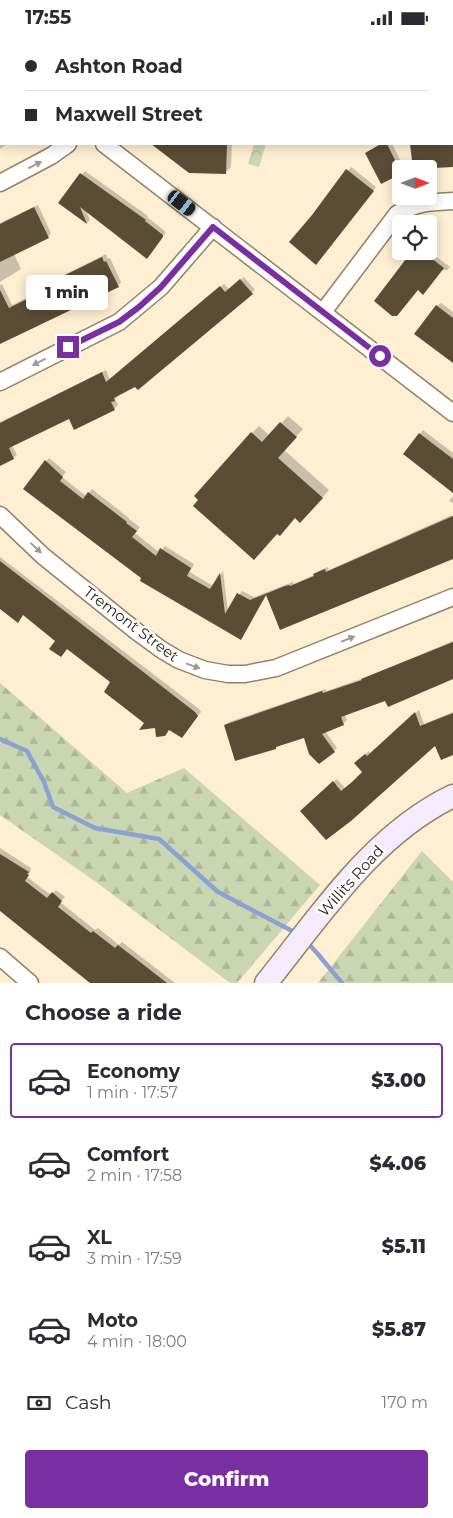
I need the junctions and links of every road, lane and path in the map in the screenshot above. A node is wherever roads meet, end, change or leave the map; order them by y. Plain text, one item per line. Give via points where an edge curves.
1 (67, 145) edge
2 (105, 145) edge
3 (0, 183) edge
4 (453, 201) edge
5 (213, 227) junction
6 (323, 312) junction
7 (0, 382) edge
8 (453, 413) edge
9 (0, 515) edge
10 (453, 597) edge
11 (453, 796) edge
12 (0, 957) edge
13 (30, 983) edge
14 (266, 983) edge

3 -> 1 street
2 - 5 street
4 - 6 street via 423,202 397,214
5 - 6 street
5 -> 7 street via 161,287 119,322
6 - 8 street
9 -> 10 street, Tremont Street via 43,555 136,631 179,661 205,670 244,674 276,668
11 - 14 street, Willits Road via 410,823 378,849 351,877
12 - 13 street

